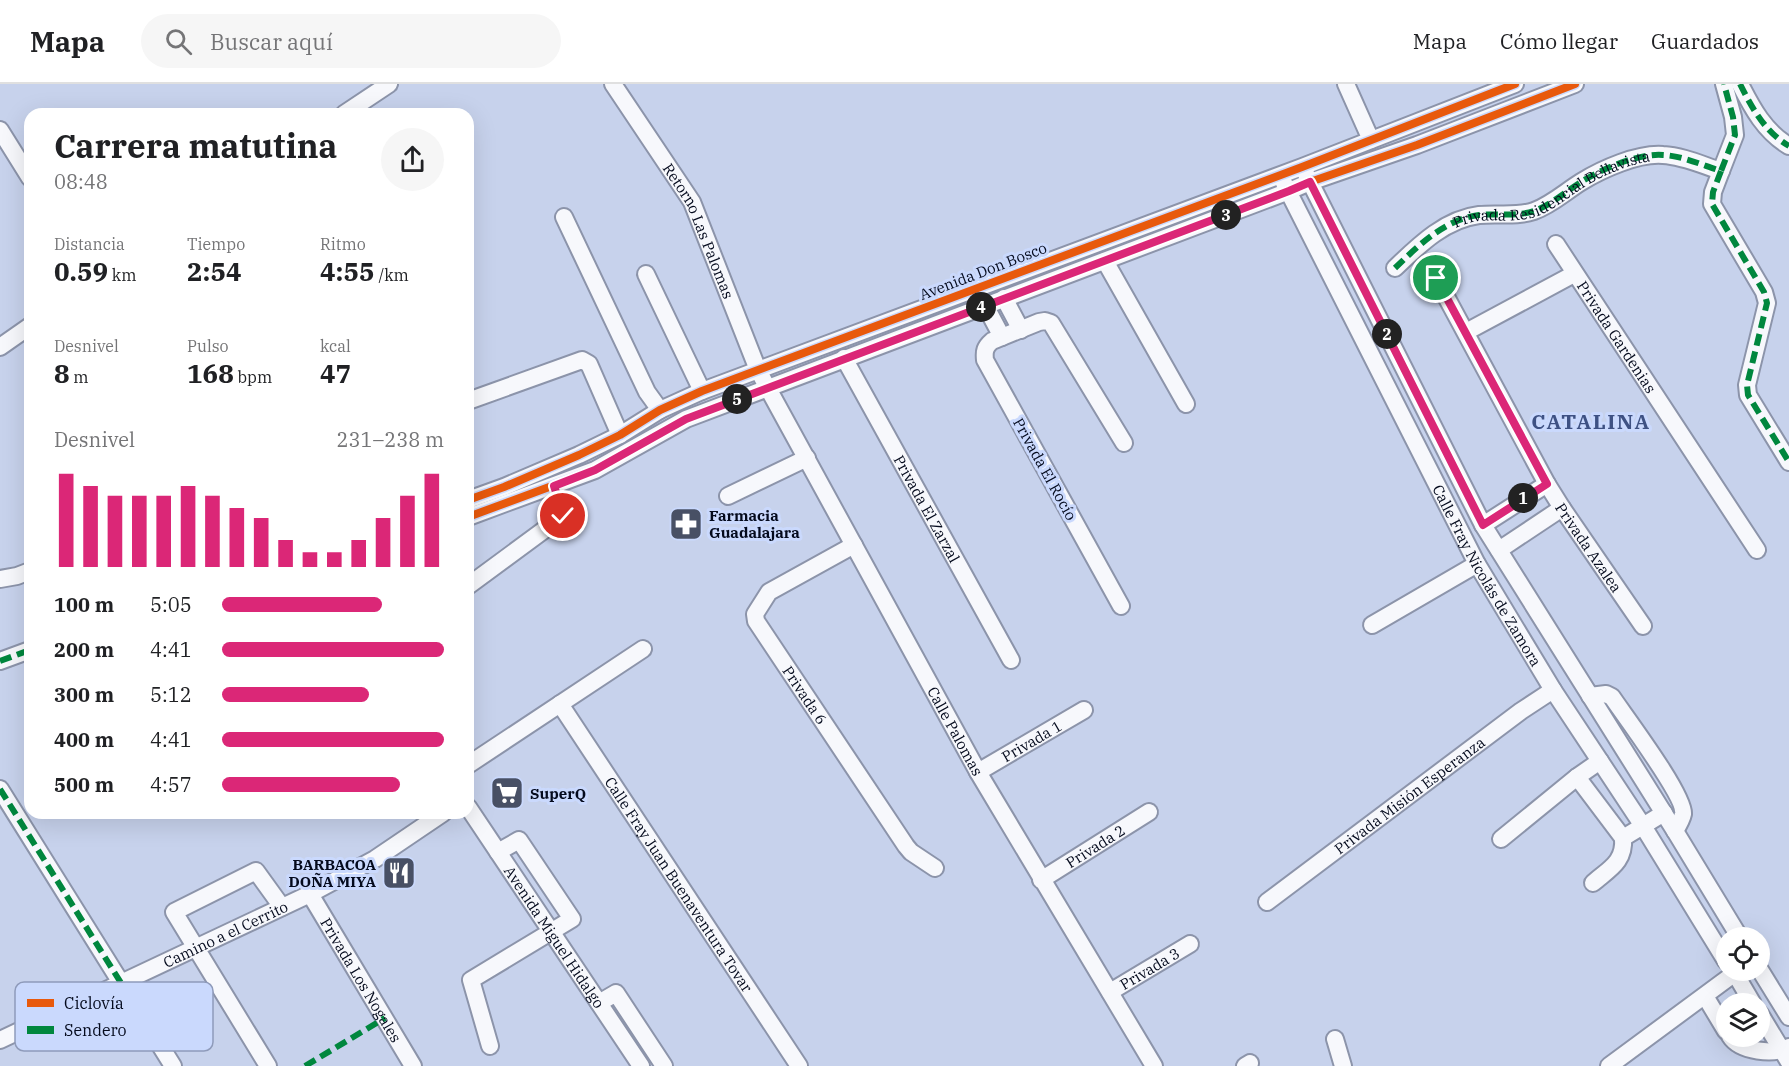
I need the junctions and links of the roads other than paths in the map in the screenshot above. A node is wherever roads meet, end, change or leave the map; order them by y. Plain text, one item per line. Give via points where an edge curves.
1 (613, 84) edge
2 (1346, 84) edge
3 (1515, 84) edge
4 (1575, 84) edge
5 (1724, 84) edge
6 (1740, 84) edge
7 (379, 86) edge
8 (352, 108) edge
9 (0, 130) edge
10 (1371, 140) junction
11 (1789, 146) edge
12 (24, 168) edge
13 (1721, 171) junction
14 (1306, 174) junction
15 (1279, 175) junction
16 (1289, 191) junction
17 (564, 217) dead end
18 (1556, 244) dead end
19 (1105, 261) junction
20 (1395, 268) dead end
21 (646, 274) dead end
22 (1574, 274) junction
23 (1436, 278) dead end
24 (1004, 298) junction
25 (985, 305) junction
26 (24, 330) edge
27 (1021, 330) junction
28 (1466, 332) junction
29 (1002, 337) junction
30 (0, 346) edge
31 (844, 358) junction
32 (758, 370) junction
33 (767, 388) junction
34 (702, 391) junction
35 (474, 399) edge
36 (1186, 404) dead end
37 (660, 410) junction
38 (620, 435) junction
39 (1124, 443) dead end
40 (807, 458) junction
41 (1789, 462) edge
42 (1547, 484) junction
43 (554, 486) junction
44 (728, 496) dead end
45 (474, 498) edge
46 (1562, 508) junction
47 (474, 516) edge
48 (1483, 525) junction
49 (854, 545) junction
50 (1499, 550) junction
51 (1757, 550) dead end
52 (1477, 564) junction
53 (24, 573) edge
54 (0, 579) edge
55 (1517, 579) junction
56 (474, 582) edge
57 (1496, 595) junction
58 (1120, 606) dead end
59 (1372, 625) dead end
60 (1643, 626) dead end
61 (643, 650) dead end
62 (24, 652) edge
63 (1011, 660) dead end
64 (0, 661) edge
65 (1553, 690) junction
66 (1590, 696) junction
67 (560, 704) junction
68 (1084, 710) dead end
69 (474, 761) edge
70 (1600, 761) junction
71 (978, 772) junction
72 (1577, 777) junction
73 (0, 789) edge
74 (1149, 812) dead end
75 (1664, 813) junction
76 (474, 816) edge
77 (434, 819) edge
78 (1643, 826) junction
79 (1675, 831) junction
80 (1623, 838) junction
81 (1501, 839) dead end
82 (498, 852) junction
83 (935, 868) dead end
84 (1041, 880) junction
85 (1593, 883) dead end
86 (310, 894) junction
87 (1267, 902) dead end
88 (282, 907) junction
89 (1733, 927) edge
90 (551, 931) junction
91 (1716, 942) edge
92 (1190, 944) dead end
93 (197, 948) junction
94 (1721, 981) edge
95 (1767, 981) edge
96 (121, 982) edge
97 (124, 982) edge
98 (1110, 992) junction
99 (1705, 996) junction
100 (599, 1003) junction
101 (1716, 1014) edge
102 (1789, 1017) edge
103 (1770, 1028) edge
104 (15, 1033) edge
105 (1335, 1039) dead end
106 (0, 1040) edge
107 (490, 1046) dead end
108 (1743, 1047) edge
109 (163, 1051) edge
110 (1787, 1053) edge
111 (172, 1066) edge
112 (268, 1066) edge
113 (413, 1066) edge
114 (641, 1066) edge
115 (664, 1066) edge
116 (799, 1066) edge
117 (1154, 1066) edge
118 (1343, 1066) edge
119 (1610, 1066) edge

1 - 32 street, Retorno Las Palomas via 692,202
2 - 10 street
3 - 10 street, Avenida Don Bosco
4 - 14 street, Avenida Don Bosco via 1417,145
5 - 13 street via 1735,135
6 - 11 street via 1767,128
7 - 8 street
9 - 12 street
10 - 14 street, Avenida Don Bosco
13 - 20 street, Privada Residencial Bellavista via 1662,155 1627,161 1584,180 1536,210 1462,219 1429,238
13 - 41 street via 1712,204 1767,303 1747,384 1748,395
14 - 15 street, Avenida Don Bosco
14 - 16 street, Avenida Don Bosco
14 - 48 street, Calle Fray Nicolás de Zamora
15 - 16 street, Calle Fray Nicolás de Zamora
15 - 32 street, Avenida Don Bosco
16 - 19 street, Avenida Don Bosco
16 - 52 street, Calle Fray Nicolás de Zamora
17 - 37 street via 647,392
18 - 22 street, Privada Gardenias
19 - 24 street, Avenida Don Bosco
19 - 36 street
21 - 34 street
22 - 28 street
22 - 51 street, Privada Gardenias
23 - 28 street, Privada Azalea
24 - 25 street, Avenida Don Bosco
24 - 27 street
25 - 29 street
25 - 31 street, Avenida Don Bosco
26 - 30 street
27 - 29 street, Privada El Rocío
27 - 39 street, Privada El Rocío via 1045,321 1051,323
28 - 42 street, Privada Azalea
29 - 58 street, Privada El Rocío via 986,346 986,360
31 - 33 street, Avenida Don Bosco
31 - 63 street, Privada El Zarzal
32 - 33 street, Retorno Las Palomas
32 - 34 street, Avenida Don Bosco
33 - 40 street, Calle Palomas
33 - 43 street, Avenida Don Bosco via 686,419 595,470
34 - 37 street, Avenida Don Bosco
35 - 38 street via 582,360 589,364
37 - 38 street, Avenida Don Bosco
38 - 45 street, Avenida Don Bosco
40 - 44 street
40 - 49 street, Calle Palomas
42 - 46 street, Privada Azalea
42 - 48 street
43 - 47 street, Avenida Don Bosco
43 - 56 street via 563,516
46 - 50 street
46 - 60 street, Privada Azalea
48 - 50 street, Calle Fray Nicolás de Zamora
49 - 71 street, Calle Palomas
49 - 83 street, Privada 6 via 769,592 755,614 756,621 906,846
50 - 55 street, Calle Fray Nicolás de Zamora
52 - 57 street, Calle Fray Nicolás de Zamora
52 - 59 street
53 - 54 street
55 - 57 street
55 - 66 street, Calle Fray Nicolás de Zamora
57 - 65 street, Calle Fray Nicolás de Zamora
61 - 67 street
62 - 64 street
65 - 70 street, Calle Fray Nicolás de Zamora
65 - 87 street, Privada Misión Esperanza
66 - 75 street, Calle Fray Nicolás de Zamora
66 - 79 street via 1612,696 1657,763 1681,802 1683,813
67 - 69 street
67 - 116 street, Calle Fray Juan Buenaventura Tovar
68 - 71 street, Privada 1
70 - 72 street
70 - 78 street, Calle Fray Nicolás de Zamora
71 - 84 street, Calle Palomas
72 - 80 street
72 - 81 street
73 - 96 street
74 - 84 street, Privada 2
75 - 78 street
75 - 79 street, Calle Fray Nicolás de Zamora
76 - 82 street, Avenida Miguel Hidalgo
77 - 86 street, Camino a el Cerrito via 375,859
78 - 80 street
78 - 91 street, Calle Fray Nicolás de Zamora
79 - 89 street, Calle Fray Nicolás de Zamora
80 - 85 street via 1624,850 1617,862
82 - 90 street, Avenida Miguel Hidalgo
82 - 90 street via 519,840 572,919
84 - 98 street, Calle Palomas
86 - 88 street, Camino a el Cerrito
86 - 113 street, Privada Los Nogales
88 - 93 street, Camino a el Cerrito
88 - 93 street via 256,871 174,912
90 - 100 street, Avenida Miguel Hidalgo
90 - 107 street via 471,980
92 - 98 street, Privada 3
93 - 97 street, Camino a el Cerrito
93 - 112 street
94 - 99 street
95 - 102 street
98 - 117 street, Calle Palomas
99 - 101 street
99 - 119 street
100 - 114 street, Avenida Miguel Hidalgo
100 - 115 street via 616,993
103 - 110 street
104 - 106 street, Camino a el Cerrito
105 - 118 street
108 - 110 street
109 - 111 street

